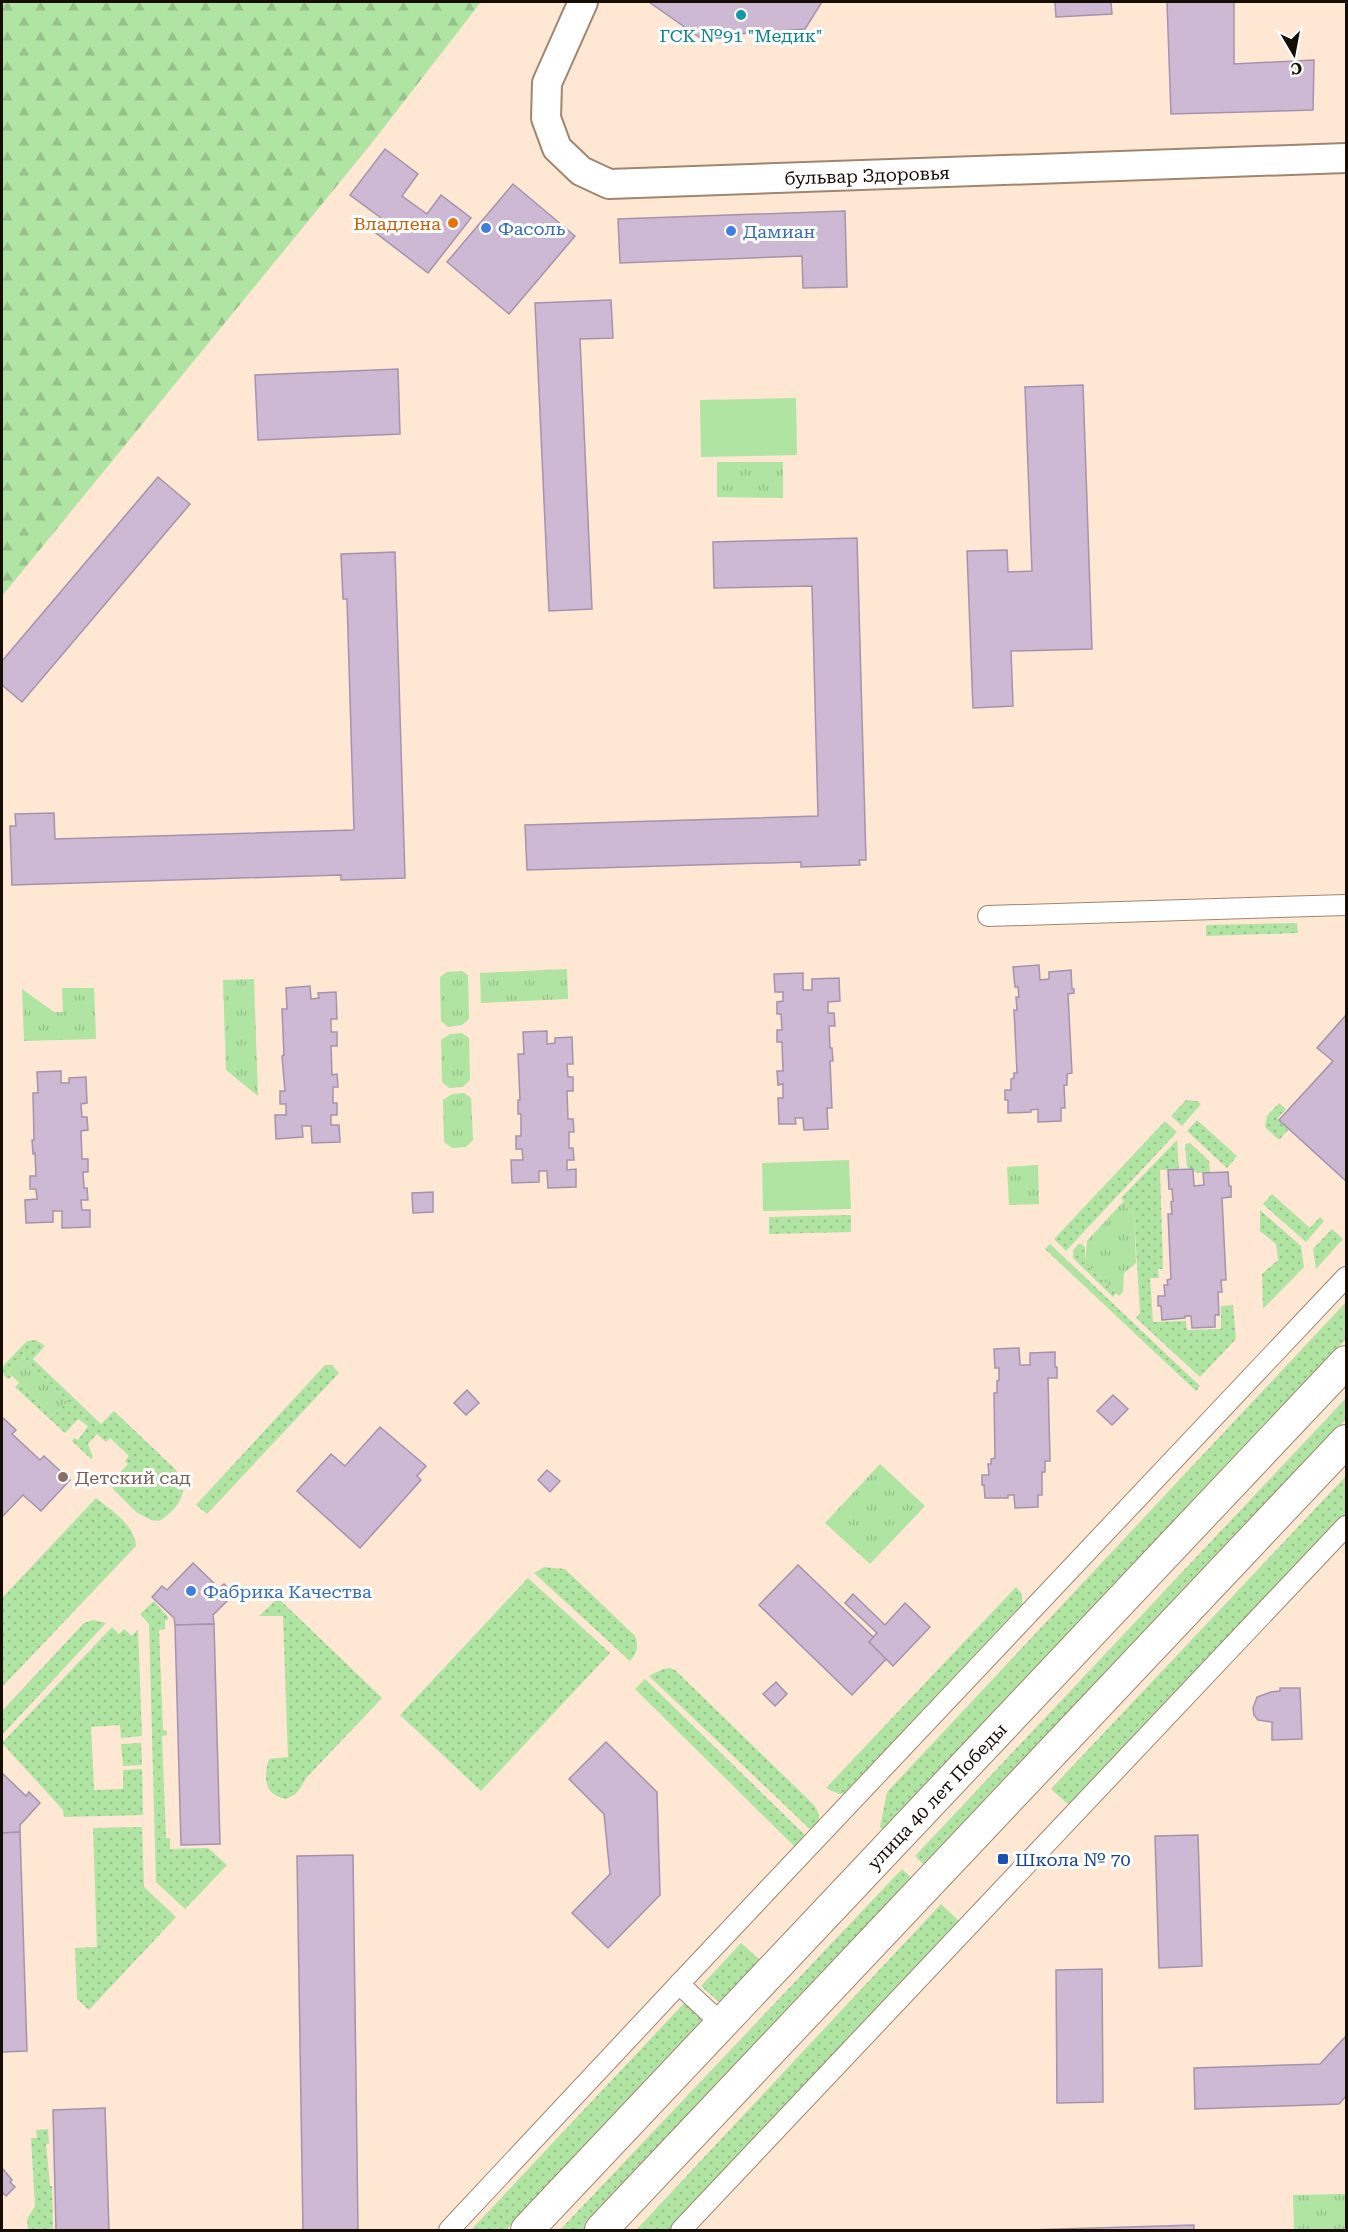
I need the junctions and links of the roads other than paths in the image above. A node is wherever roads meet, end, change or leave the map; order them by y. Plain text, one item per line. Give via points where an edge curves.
1 (583, 2) edge
2 (1347, 158) edge
3 (1347, 905) edge
4 (988, 916) dead end
5 (1347, 1277) edge
6 (1347, 1362) edge
7 (1347, 1441) edge
8 (1347, 1526) edge
9 (679, 1984) junction
10 (722, 2024) junction
11 (448, 2230) edge
12 (527, 2230) edge
13 (601, 2230) edge
14 (681, 2230) edge

1 - 2 street, бульвар Здоровья via 547,83 546,118 557,148 581,171 609,184
3 - 4 street
5 - 9 street
6 - 10 main road, улица 40 лет Победы
7 - 13 main road
8 - 14 street
9 - 10 street
9 - 11 street
10 - 12 main road, улица 40 лет Победы

